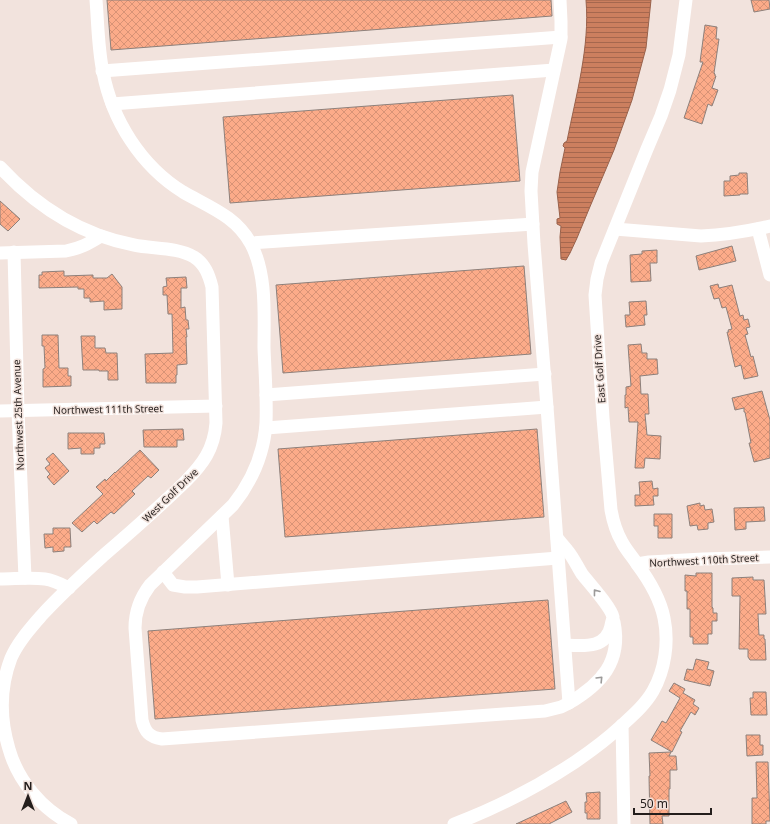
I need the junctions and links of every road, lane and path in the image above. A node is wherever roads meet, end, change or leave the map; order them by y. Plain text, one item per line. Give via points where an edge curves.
1 (96, 0) edge
2 (560, 0) edge
3 (686, 0) edge
4 (561, 37) junction
5 (554, 70) junction
6 (102, 71) junction
7 (112, 104) junction
8 (0, 167) edge
9 (533, 224) junction
10 (764, 227) edge
11 (615, 229) junction
12 (101, 236) junction
13 (251, 243) junction
14 (14, 252) junction
15 (0, 253) edge
16 (770, 275) edge
17 (545, 374) junction
18 (266, 395) junction
19 (216, 406) junction
20 (547, 407) junction
21 (0, 411) edge
22 (18, 411) junction
23 (266, 428) junction
24 (222, 516) junction
25 (557, 538) junction
26 (770, 557) edge
27 (558, 558) junction
28 (637, 564) junction
29 (163, 572) junction
30 (25, 578) junction
31 (0, 579) edge
32 (228, 585) junction
33 (68, 588) junction
34 (613, 617) junction
35 (565, 645) junction
36 (569, 703) junction
37 (622, 726) junction
38 (56, 820) edge
39 (71, 824) edge
40 (454, 824) edge
41 (624, 824) edge

1 - 6 street
2 - 4 street
3 - 11 street, East Golf Drive via 681,46 674,76 661,116
4 - 5 street
4 - 6 street
5 - 7 street
5 - 9 street via 532,172
6 - 7 street
7 - 13 street via 131,141 161,176 183,192 226,216 239,227
8 - 12 street, West Golf Drive via 47,209
9 - 13 street
9 - 17 street
10 - 11 street via 701,236
10 - 16 street
11 - 28 street, East Golf Drive via 601,263 596,288 601,395 613,518 621,540
12 - 14 street via 84,246 66,251
12 - 19 street, West Golf Drive via 135,245 181,252 198,260 205,267 212,294
13 - 18 street via 258,259 262,286
14 - 15 street
14 - 22 street, Northwest 25th Avenue
17 - 18 street
17 - 20 street
18 - 23 street
19 - 22 street, Northwest 111th Street
19 - 33 street, West Golf Drive via 214,438 208,454 198,468
20 - 23 street
20 - 25 street
21 - 22 street, Northwest 111th Street
22 - 30 street, Northwest 25th Avenue
23 - 24 street via 261,454 254,472 238,498
24 - 29 street
24 - 32 street
25 - 27 street
34 -> 25 street
26 - 28 street, Northwest 110th Street via 672,560
27 - 32 street
27 - 35 street
28 - 37 street, East Golf Drive via 662,610 665,654 653,691
29 - 32 street via 172,584 180,587
29 - 36 street via 145,592 136,617 142,720 147,733 153,736 164,738 528,712 553,709
30 - 31 street
30 - 33 street via 46,579
33 - 38 street, West Golf Drive via 16,647 2,694 3,726 14,766
34 - 35 street via 609,633 602,641 587,645
36 -> 34 street via 590,689 608,670 616,646
35 - 36 street
37 - 40 street, East Golf Drive via 593,749 532,788 501,805
37 - 41 street
38 - 39 street, West Golf Drive

